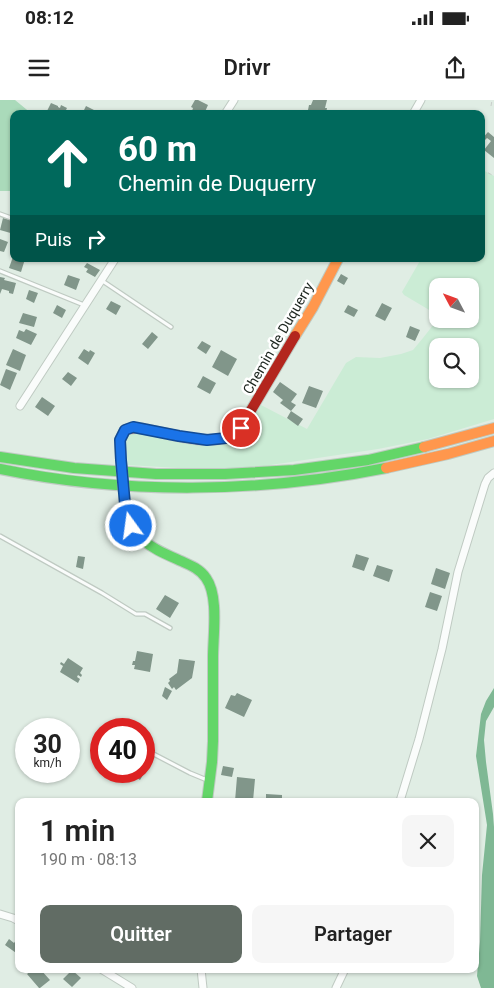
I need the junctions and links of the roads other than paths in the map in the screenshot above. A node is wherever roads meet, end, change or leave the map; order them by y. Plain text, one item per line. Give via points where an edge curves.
1 (113, 262) edge
2 (336, 262) edge
3 (0, 271) edge
4 (101, 280) junction
5 (85, 305) junction
6 (171, 327) dead end
7 (20, 406) dead end
8 (494, 428) edge
9 (494, 441) edge
10 (0, 457) edge
11 (0, 469) edge
12 (494, 473) edge
13 (0, 536) edge
14 (170, 628) dead end
15 (155, 755) edge
16 (210, 781) junction
17 (207, 798) edge
18 (401, 798) edge
19 (0, 914) edge
20 (15, 919) edge
21 (108, 973) edge
22 (201, 973) edge
23 (343, 973) edge
24 (132, 988) edge
25 (203, 988) edge
26 (336, 988) edge

1 - 4 street
2 - 16 main road, Chemin de Duquerry, bridge via 236,434 207,440 133,427 125,430 120,440 126,515 131,526 155,550 195,568 211,585 213,741
3 - 5 lane
4 - 5 street
4 - 6 lane
5 - 7 street
8 - 10 main road via 368,460 294,470 156,474 74,468
9 - 11 main road via 368,471 297,481 224,486 131,486
12 - 18 street via 485,484 458,572 424,721
13 - 14 lane via 136,614 145,614
15 - 16 lane
16 - 17 main road
19 - 20 street
21 - 24 street
22 - 25 street
23 - 26 street

